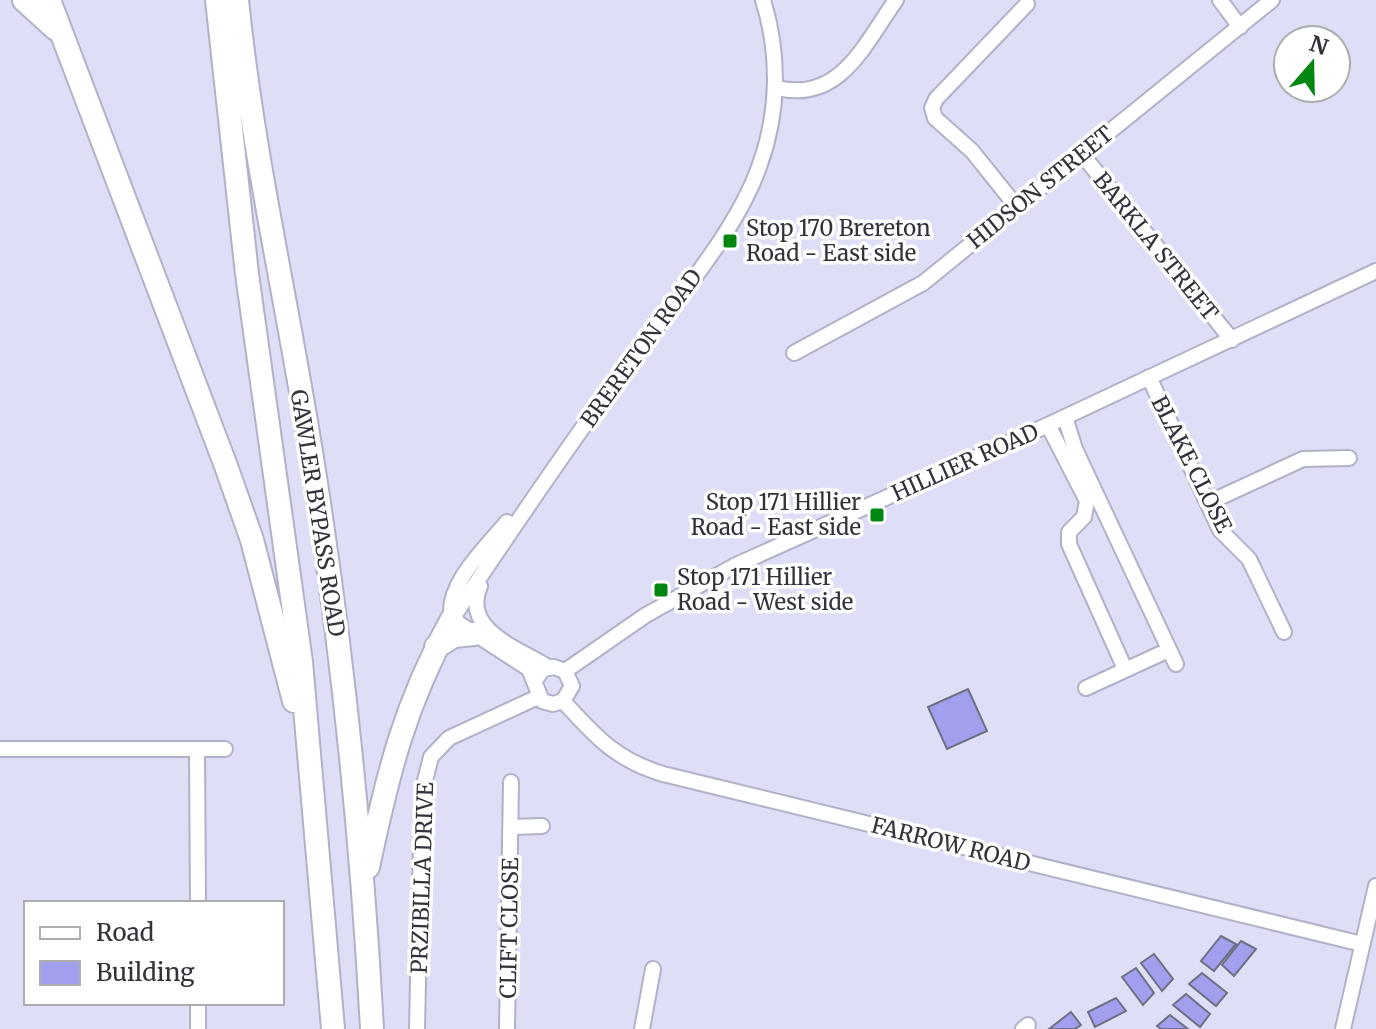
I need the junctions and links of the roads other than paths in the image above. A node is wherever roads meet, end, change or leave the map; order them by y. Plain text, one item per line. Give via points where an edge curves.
1 (24, 0) edge
2 (49, 0) edge
3 (217, 0) edge
4 (237, 0) edge
5 (763, 0) edge
6 (896, 0) edge
7 (1220, 0) edge
8 (1272, 0) edge
9 (1027, 4) dead end
10 (1240, 27) junction
11 (62, 36) junction
12 (777, 88) junction
13 (1081, 153) junction
14 (1016, 206) junction
15 (1376, 271) edge
16 (1232, 340) junction
17 (794, 353) dead end
18 (1149, 377) junction
19 (1065, 417) junction
20 (1048, 425) junction
21 (1349, 458) dead end
22 (555, 467) junction
23 (1208, 503) junction
24 (491, 560) junction
25 (452, 619) junction
26 (1284, 632) dead end
27 (474, 634) junction
28 (436, 647) junction
29 (1160, 654) dead end
30 (1176, 664) dead end
31 (548, 667) junction
32 (1125, 669) junction
33 (565, 671) junction
34 (1086, 688) dead end
35 (536, 690) junction
36 (563, 701) junction
37 (0, 749) edge
38 (197, 749) junction
39 (225, 749) dead end
40 (313, 776) junction
41 (511, 782) dead end
42 (542, 826) dead end
43 (511, 827) junction
44 (1376, 886) edge
45 (363, 892) junction
46 (198, 901) edge
47 (1362, 944) junction
48 (653, 969) dead end
49 (198, 1005) edge
50 (198, 1029) edge
51 (333, 1029) edge
52 (372, 1029) edge
53 (417, 1029) edge
54 (507, 1029) edge
55 (642, 1029) edge
56 (1343, 1029) edge

1 - 11 highway
2 - 11 highway
3 - 40 highway, GAWLER BYPASS ROAD
4 - 45 highway, GAWLER BYPASS ROAD via 263,194 325,541
5 - 12 street, BRERETON ROAD via 771,24
6 - 12 street via 847,67 821,89 796,93
7 - 10 street
8 - 10 street, HIDSON STREET
9 - 14 street via 932,108 935,118 972,151
10 - 13 street, HIDSON STREET
11 - 40 highway via 252,540
12 - 22 street, BRERETON ROAD via 767,143 744,202
13 - 14 street, HIDSON STREET
13 - 16 street, BARKLA STREET
14 - 17 street, HIDSON STREET via 923,283
15 - 16 street, HILLIER ROAD
16 - 18 street, HILLIER ROAD
18 - 19 street, HILLIER ROAD
18 - 23 street, BLAKE CLOSE
19 - 20 street, HILLIER ROAD
19 - 30 street
20 - 32 street via 1087,501 1084,517 1069,532 1069,544
20 - 33 street, HILLIER ROAD via 734,566 646,615
21 - 23 street via 1303,459
22 - 24 street, BRERETON ROAD
22 - 25 street, BRERETON ROAD via 487,545 450,602
23 - 26 street, BLAKE CLOSE via 1220,530 1249,559
24 - 25 street, BRERETON ROAD
24 - 31 street, BRERETON ROAD via 475,600 479,621
25 - 27 street
25 - 28 highway
27 - 28 highway via 454,636
27 - 35 street via 529,669
28 - 45 highway via 409,705 389,768
29 - 32 street
31 - 33 street
31 - 35 street via 539,673
32 - 34 street
33 - 36 street via 572,686
35 - 36 street via 547,703
35 - 53 street, PRZIBILLA DRIVE via 449,738 431,757 422,792
36 - 47 street, FARROW ROAD via 630,764
37 - 38 street
38 - 39 street
38 - 46 street
40 - 51 highway, GAWLER BYPASS ROAD
41 - 43 street, CLIFT CLOSE
42 - 43 street, CLIFT CLOSE
43 - 54 street, CLIFT CLOSE
44 - 47 street
45 - 52 highway, GAWLER BYPASS ROAD
47 - 56 street
48 - 55 street
49 - 50 street

